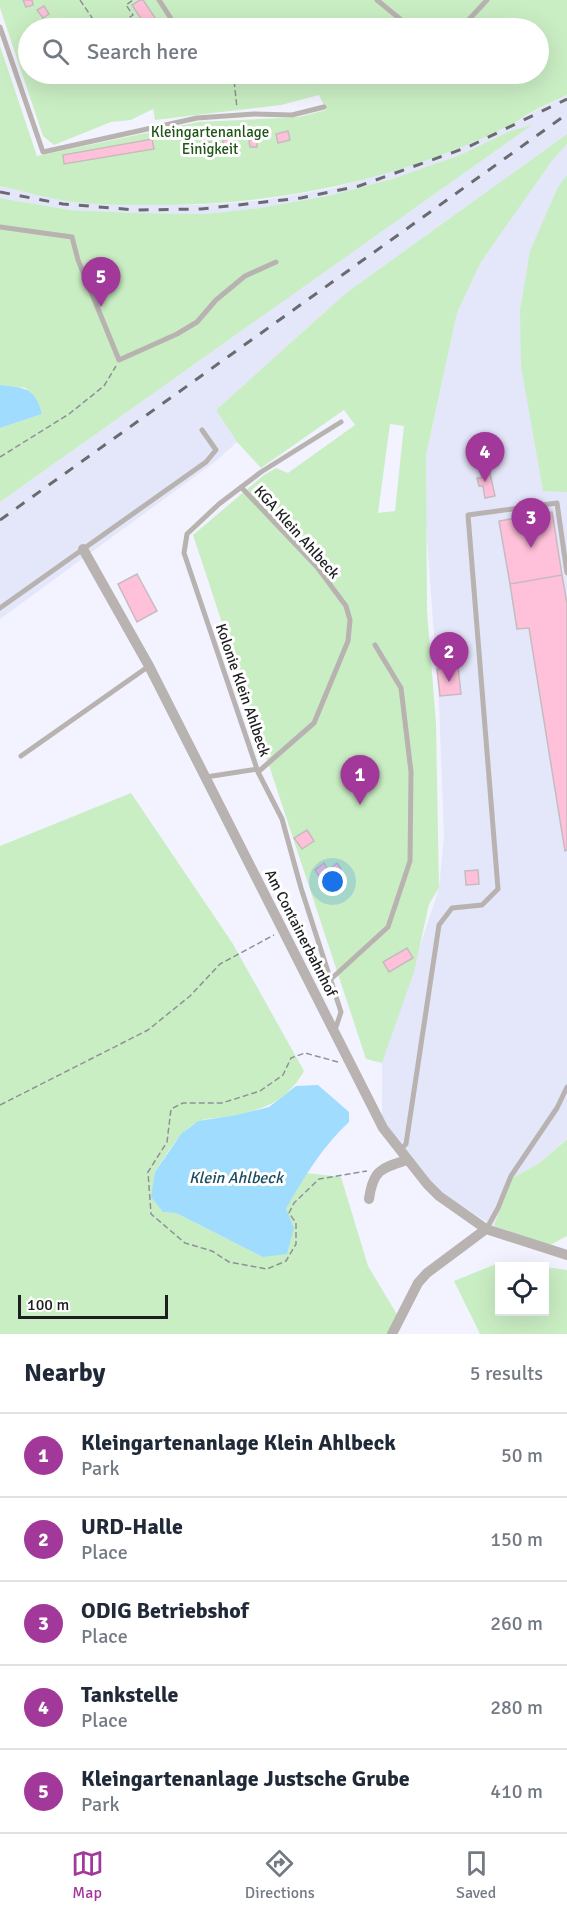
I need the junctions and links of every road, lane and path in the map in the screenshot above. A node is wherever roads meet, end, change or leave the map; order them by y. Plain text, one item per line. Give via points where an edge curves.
1 (80, 0) edge
2 (133, 0) edge
3 (159, 0) edge
4 (377, 0) edge
5 (487, 0) edge
6 (92, 18) edge
7 (129, 18) edge
8 (171, 18) edge
9 (399, 18) edge
10 (470, 18) edge
11 (0, 27) edge
12 (18, 79) edge
13 (20, 84) edge
14 (234, 84) edge
15 (324, 108) dead end
16 (237, 115) junction
17 (0, 227) edge
18 (276, 262) dead end
19 (119, 360) junction
20 (340, 422) dead end
21 (201, 430) dead end
22 (0, 457) edge
23 (241, 487) junction
24 (83, 549) junction
25 (567, 573) edge
26 (0, 608) edge
27 (375, 645) dead end
28 (149, 666) junction
29 (21, 756) dead end
30 (258, 770) junction
31 (205, 778) junction
32 (282, 930) junction
33 (331, 978) junction
34 (334, 1032) junction
35 (351, 1065) junction
36 (567, 1087) edge
37 (0, 1105) edge
38 (399, 1151) junction
39 (407, 1160) junction
40 (381, 1168) junction
41 (369, 1199) dead end
42 (486, 1229) junction
43 (567, 1255) edge
44 (392, 1334) edge

1 - 6 path
2 - 7 path via 126,5 133,15
3 - 8 lane
4 - 9 lane
5 - 10 lane
11 - 12 lane
13 - 16 lane via 43,152 197,118
14 - 16 path
15 - 16 lane via 292,116
17 - 19 lane via 72,237
18 - 19 lane via 245,276 197,322
19 - 22 path via 104,386 69,414
20 - 23 lane, Kolonie Klein Ahlbeck
21 - 24 lane via 216,450 206,462
23 - 30 lane, Kolonie Klein Ahlbeck via 187,534 184,553
23 - 30 lane, KGA Klein Ahlbeck via 317,567 346,606 350,620 348,641 314,723
24 - 26 lane
24 - 28 street, Am Containerbahnhof
25 - 38 lane via 557,503 468,515 498,889 482,905 452,908 439,925 406,1144
27 - 33 lane via 401,688 411,772 410,861 388,927
28 - 29 lane
28 - 31 street, Am Containerbahnhof
30 - 31 lane
30 - 33 lane, Kolonie Klein Ahlbeck via 282,819
31 - 32 street, Am Containerbahnhof
32 - 34 street, Am Containerbahnhof
32 - 37 path via 220,964 190,996 148,1030
33 - 34 lane, Kolonie Klein Ahlbeck via 341,1012
34 - 35 street, Am Containerbahnhof
35 - 38 street, Am Containerbahnhof
35 - 40 path via 305,1053 291,1058 283,1075 260,1091 222,1103 183,1103 171,1109 167,1142 148,1172 151,1214 185,1243 212,1251 229,1262 267,1269 286,1261 296,1244 296,1223 289,1213 319,1179
36 - 42 lane via 511,1176
38 - 39 street, Am Containerbahnhof
39 - 40 street
39 - 42 street, Am Containerbahnhof via 439,1196
40 - 41 street via 371,1182
42 - 43 street, Am Containerbahnhof
42 - 44 street via 418,1282

